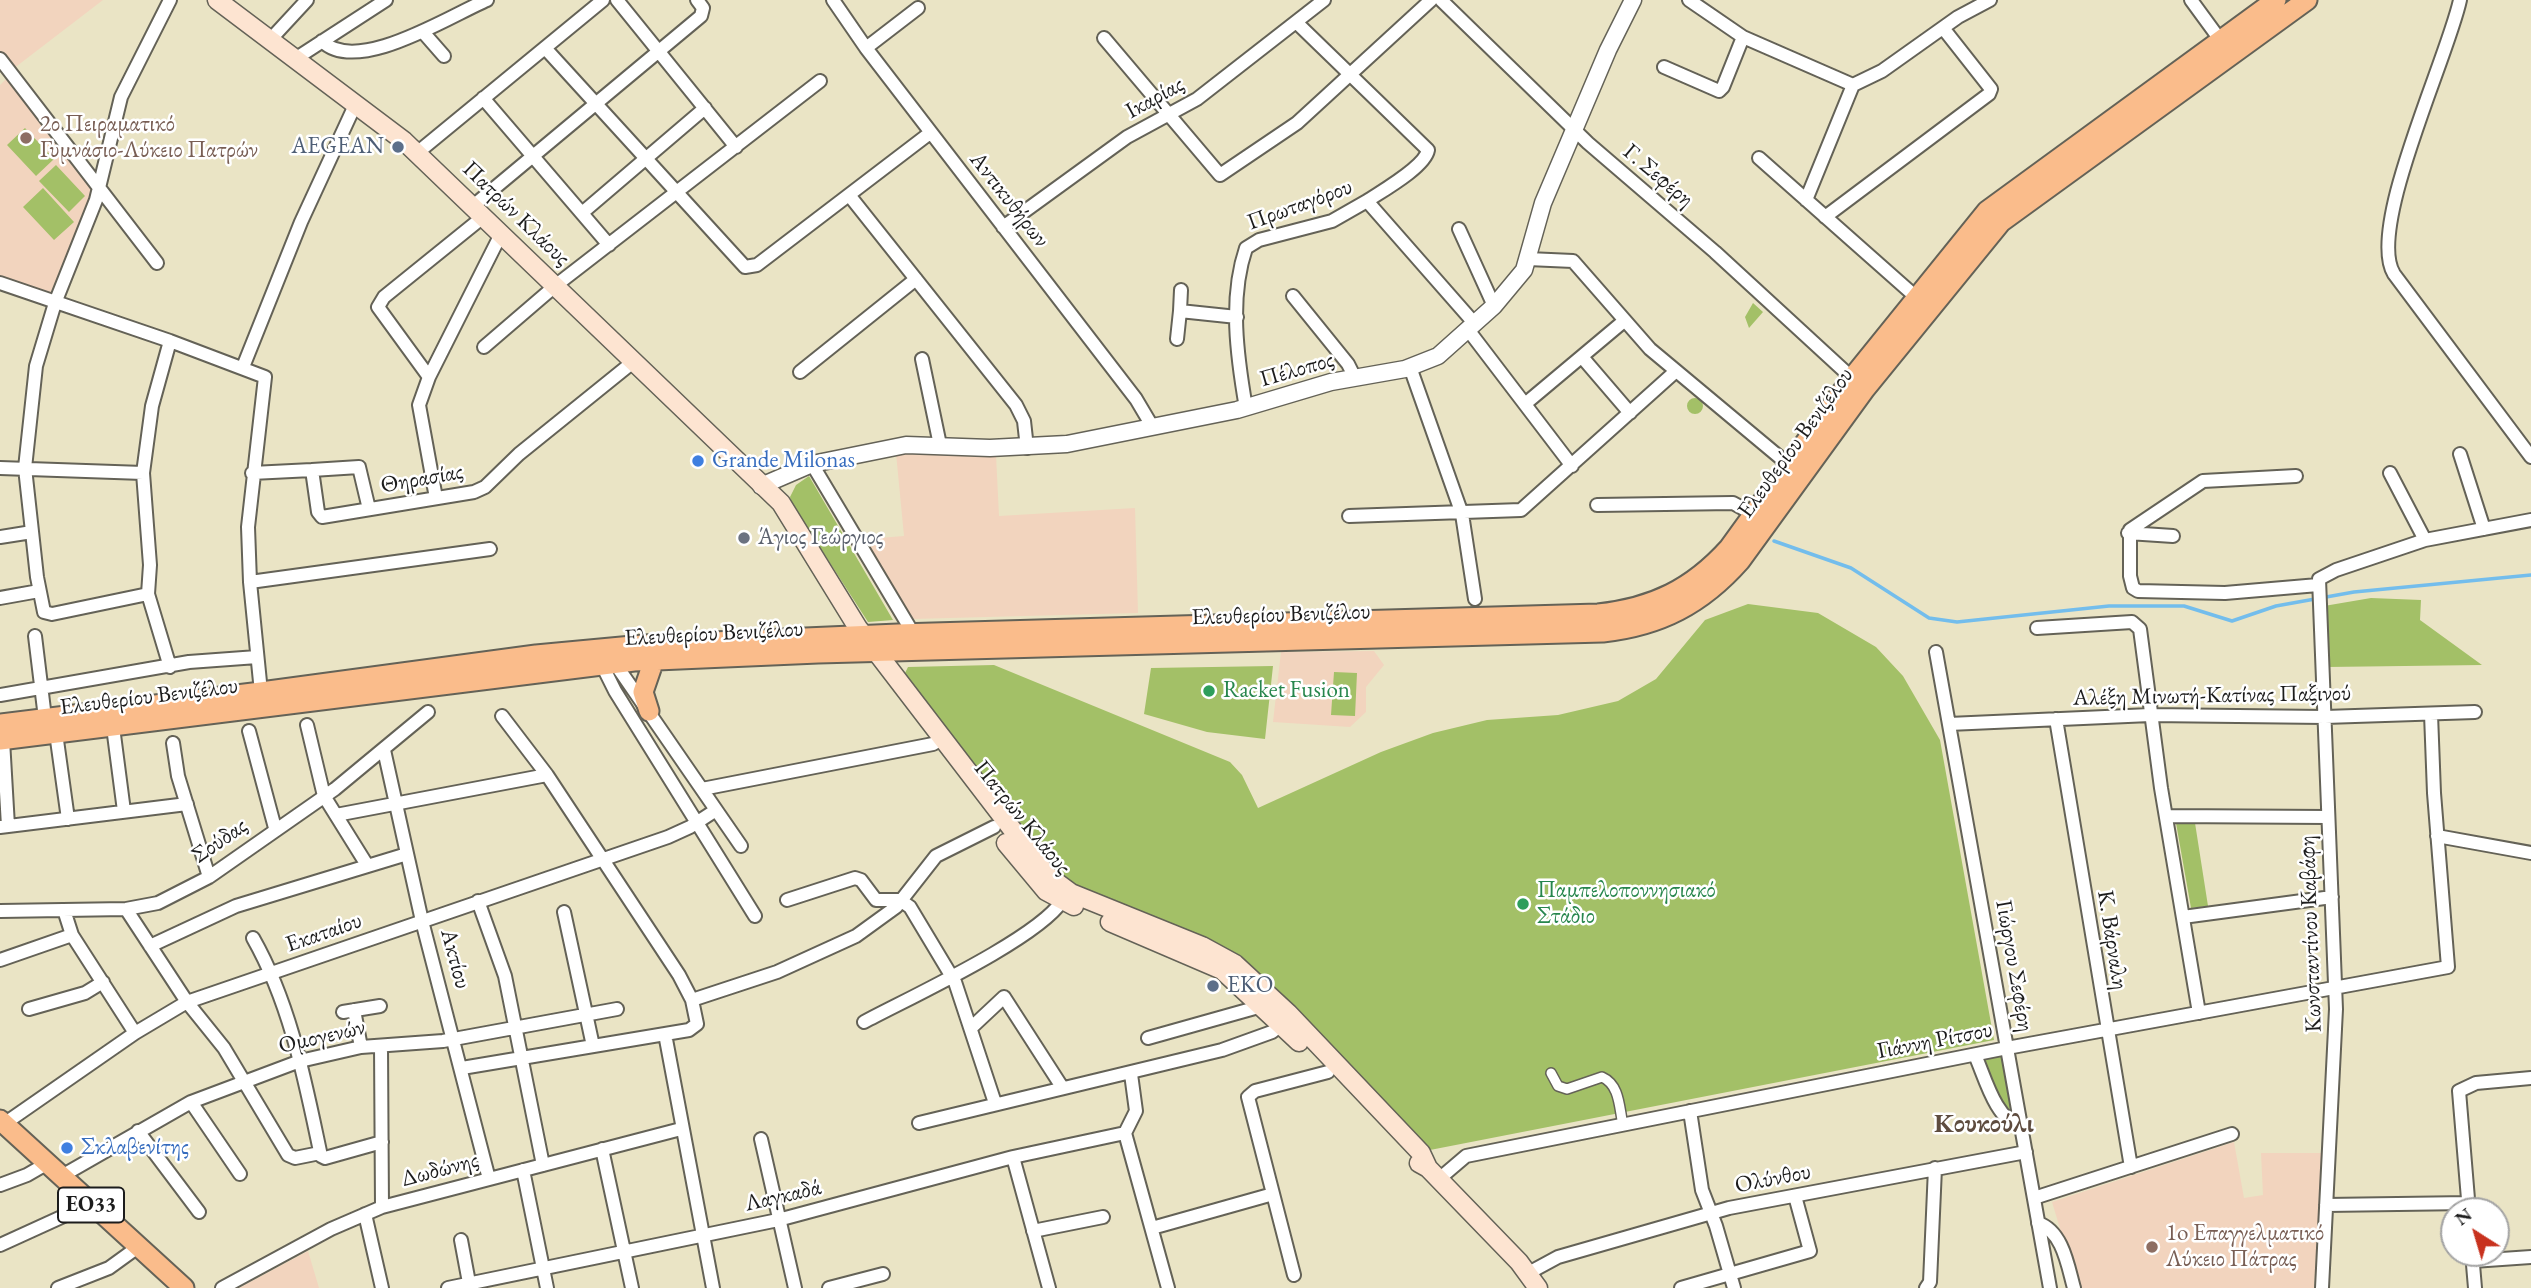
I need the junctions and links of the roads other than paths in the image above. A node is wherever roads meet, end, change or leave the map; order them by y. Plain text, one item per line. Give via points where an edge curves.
1 (170, 0) edge
2 (217, 0) edge
3 (307, 0) edge
4 (386, 0) edge
5 (487, 0) edge
6 (603, 0) edge
7 (617, 0) edge
8 (833, 0) edge
9 (1324, 0) edge
10 (1431, 0) edge
11 (1441, 0) edge
12 (1633, 0) edge
13 (1689, 0) edge
14 (1990, 0) edge
15 (2191, 0) edge
16 (2276, 0) edge
17 (2307, 0) edge
18 (2460, 0) edge
19 (700, 4) edge
20 (918, 8) dead end
21 (1297, 23) junction
22 (1942, 29) junction
23 (423, 32) junction
24 (1743, 37) junction
25 (1104, 38) dead end
26 (270, 40) junction
27 (322, 41) junction
28 (2221, 41) junction
29 (545, 48) junction
30 (866, 48) junction
31 (658, 52) junction
32 (444, 56) dead end
33 (295, 58) junction
34 (2, 66) edge
35 (1664, 68) dead end
36 (1352, 76) junction
37 (820, 80) dead end
38 (1853, 85) junction
39 (483, 98) junction
40 (356, 103) junction
41 (595, 103) junction
42 (705, 108) junction
43 (1170, 116) junction
44 (1574, 130) junction
45 (930, 133) junction
46 (736, 147) junction
47 (417, 153) junction
48 (533, 155) junction
49 (648, 158) junction
50 (1759, 158) dead end
51 (100, 188) junction
52 (679, 192) junction
53 (849, 195) junction
54 (1806, 200) junction
55 (1367, 201) junction
56 (478, 211) junction
57 (582, 213) junction
58 (1825, 217) junction
59 (1003, 227) junction
60 (1459, 229) dead end
61 (501, 234) junction
62 (609, 245) junction
63 (1528, 259) junction
64 (157, 263) dead end
65 (916, 279) junction
66 (0, 284) edge
67 (555, 286) junction
68 (1181, 290) dead end
69 (1293, 296) dead end
70 (1916, 297) junction
71 (55, 303) junction
72 (1494, 306) junction
73 (1180, 311) junction
74 (1237, 317) junction
75 (1624, 321) junction
76 (1472, 328) junction
77 (1177, 339) dead end
78 (170, 341) junction
79 (484, 346) dead end
80 (1582, 357) junction
81 (922, 359) dead end
82 (633, 362) junction
83 (1410, 367) junction
84 (243, 368) junction
85 (1676, 371) junction
86 (800, 372) dead end
87 (429, 377) junction
88 (1355, 378) junction
89 (1852, 378) junction
90 (1525, 404) junction
91 (1246, 408) junction
92 (1630, 413) junction
93 (1152, 426) junction
94 (940, 445) junction
95 (1027, 448) junction
96 (2460, 454) dead end
97 (2531, 457) edge
98 (812, 464) junction
99 (1789, 465) junction
100 (1572, 466) junction
101 (0, 468) edge
102 (24, 468) junction
103 (312, 471) junction
104 (143, 473) junction
105 (252, 473) junction
106 (2390, 473) dead end
107 (2296, 476) dead end
108 (761, 486) junction
109 (436, 498) junction
110 (1597, 505) dead end
111 (369, 509) junction
112 (1462, 514) junction
113 (1753, 514) junction
114 (1349, 516) dead end
115 (2531, 520) edge
116 (2484, 529) junction
117 (32, 532) junction
118 (2128, 533) junction
119 (2173, 536) dead end
120 (0, 537) edge
121 (2425, 540) junction
122 (490, 549) dead end
123 (250, 582) junction
124 (2318, 584) junction
125 (39, 591) junction
126 (148, 594) junction
127 (0, 598) edge
128 (1475, 599) dead end
129 (2037, 628) dead end
130 (913, 634) junction
131 (35, 636) dead end
132 (864, 644) junction
133 (1936, 652) dead end
134 (257, 657) junction
135 (605, 659) junction
136 (654, 660) junction
137 (170, 667) junction
138 (41, 688) junction
139 (261, 692) junction
140 (0, 695) edge
141 (649, 711) junction
142 (428, 712) dead end
143 (2475, 712) dead end
144 (2431, 714) junction
145 (2151, 715) junction
146 (502, 716) dead end
147 (2325, 717) junction
148 (2056, 719) junction
149 (1949, 724) junction
150 (307, 725) dead end
151 (50, 726) junction
152 (113, 727) junction
153 (249, 731) dead end
154 (1, 735) edge
155 (938, 741) junction
156 (173, 743) dead end
157 (384, 750) junction
158 (547, 775) junction
159 (702, 789) junction
160 (324, 796) junction
161 (187, 804) junction
162 (396, 804) junction
163 (716, 810) junction
164 (124, 811) junction
165 (336, 815) junction
166 (2166, 816) junction
167 (2328, 817) junction
168 (68, 819) junction
169 (697, 823) junction
170 (4, 826) edge
171 (994, 827) junction
172 (275, 828) junction
173 (2437, 836) junction
174 (741, 846) dead end
175 (2531, 853) edge
176 (407, 854) junction
177 (601, 858) junction
178 (367, 865) junction
179 (209, 877) junction
180 (2332, 897) junction
181 (787, 900) dead end
182 (478, 901) junction
183 (902, 901) junction
184 (1062, 901) junction
185 (126, 909) junction
186 (64, 910) junction
187 (0, 911) edge
188 (564, 912) dead end
189 (755, 916) dead end
190 (2183, 917) junction
191 (422, 921) junction
192 (72, 935) junction
193 (253, 938) dead end
194 (150, 946) junction
195 (0, 960) edge
196 (272, 973) junction
197 (952, 976) junction
198 (103, 982) junction
199 (2335, 987) junction
200 (692, 1000) junction
201 (187, 1002) junction
202 (380, 1006) dead end
203 (1262, 1006) junction
204 (29, 1009) dead end
205 (617, 1009) dead end
206 (2199, 1013) junction
207 (587, 1015) junction
208 (1285, 1020) junction
209 (864, 1022) dead end
210 (516, 1026) junction
211 (972, 1027) junction
212 (2106, 1030) junction
213 (135, 1033) junction
214 (666, 1034) junction
215 (454, 1038) junction
216 (1148, 1038) dead end
217 (381, 1045) junction
218 (593, 1046) junction
219 (361, 1047) junction
220 (2007, 1048) junction
221 (1975, 1055) junction
222 (521, 1057) junction
223 (300, 1061) junction
224 (462, 1068) junction
225 (1328, 1072) junction
226 (1551, 1073) dead end
227 (1131, 1074) junction
228 (2531, 1078) edge
229 (243, 1080) junction
230 (1062, 1087) junction
231 (191, 1102) junction
232 (995, 1103) junction
233 (1690, 1111) junction
234 (2, 1122) edge
235 (919, 1124) dead end
236 (1623, 1125) junction
237 (2021, 1127) junction
238 (681, 1129) junction
239 (138, 1131) junction
240 (1125, 1133) junction
241 (2232, 1134) dead end
242 (761, 1139) dead end
243 (382, 1142) junction
244 (602, 1149) junction
245 (2026, 1152) junction
246 (323, 1156) junction
247 (1013, 1157) junction
248 (543, 1165) junction
249 (2131, 1167) junction
250 (1935, 1168) junction
251 (53, 1170) junction
252 (523, 1170) junction
253 (1434, 1173) junction
254 (240, 1174) dead end
255 (489, 1179) junction
256 (0, 1185) edge
257 (1273, 1194) junction
258 (1795, 1196) junction
259 (2468, 1197) edge
260 (2034, 1198) junction
261 (90, 1204) junction
262 (2326, 1205) junction
263 (382, 1207) junction
264 (2440, 1207) edge
265 (199, 1212) dead end
266 (365, 1214) junction
267 (1711, 1214) junction
268 (1103, 1217) dead end
269 (778, 1220) junction
270 (2038, 1223) junction
271 (1152, 1228) junction
272 (1033, 1231) junction
273 (702, 1236) junction
274 (461, 1240) dead end
275 (0, 1245) edge
276 (138, 1247) junction
277 (625, 1253) junction
278 (2510, 1257) edge
279 (2531, 1257) edge
280 (2474, 1267) edge
281 (544, 1269) junction
282 (1530, 1273) edge
283 (883, 1274) dead end
284 (1730, 1274) junction
285 (1294, 1275) dead end
286 (1928, 1285) edge
287 (469, 1286) edge
288 (58, 1288) edge
289 (184, 1288) edge
290 (222, 1288) edge
291 (382, 1288) edge
292 (448, 1288) edge
293 (547, 1288) edge
294 (632, 1288) edge
295 (713, 1288) edge
296 (795, 1288) edge
297 (830, 1288) edge
298 (1049, 1288) edge
299 (1168, 1288) edge
300 (1552, 1288) edge
301 (1681, 1288) edge
302 (1734, 1288) edge
303 (2050, 1288) edge
304 (2074, 1288) edge
305 (2322, 1288) edge
306 (2475, 1288) edge

1 - 51 street via 121,97
2 - 26 main road, Πατρών Κλάους
3 - 26 street
4 - 27 street
5 - 23 street
6 - 29 street
7 - 31 street
8 - 30 street, Αντικυθήρων
9 - 21 street, Ικαρίας
10 - 36 street
11 - 44 street, Γ. Σεφέρη
12 - 44 street, Πέλοπος
13 - 24 street
14 - 22 street
15 - 28 street
16 - 28 main road, Ελευθερίου Βενιζέλου
17 - 132 main road, Ελευθερίου Βενιζέλου via 2001,222 1865,389 1741,561 1692,605 1663,620 1603,632
18 - 97 street via 2400,172 2387,259
19 - 31 street via 701,16
20 - 30 street
21 - 36 street
21 - 43 street, Ικαρίας
22 - 38 street via 1897,62
22 - 58 street via 1991,89 1989,94
23 - 27 street via 366,50 334,49
23 - 32 street
24 - 35 street via 1719,91
24 - 38 street
25 - 43 street
26 - 33 main road, Πατρών Κλάους
27 - 33 street
28 - 70 main road, Ελευθερίου Βενιζέλου via 1996,203
29 - 39 street
29 - 41 street
30 - 45 street, Αντικυθήρων
31 - 41 street
31 - 42 street
33 - 40 main road, Πατρών Κλάους
34 - 51 street
36 - 43 street via 1297,123 1222,174 1215,172
36 - 55 street via 1429,151 1416,167
37 - 46 street
38 - 54 street
39 - 47 street
39 - 48 street
40 - 47 main road, Πατρών Κλάους
40 - 84 street via 301,222
41 - 48 street
41 - 49 street
42 - 46 street
42 - 49 street
43 - 59 street, Ικαρίας via 1127,137
44 - 63 street, Πέλοπος via 1539,213
44 - 89 street, Γ. Σεφέρη
45 - 53 street
45 - 59 street, Αντικυθήρων
46 - 52 street
47 - 56 main road, Πατρών Κλάους
48 - 56 street
48 - 57 street
49 - 52 street
49 - 57 street
50 - 54 street
51 - 64 street
51 - 71 street
52 - 53 street via 745,267 757,265
52 - 62 street
53 - 65 street
54 - 58 street
55 - 74 street, Πρωταγόρου via 1332,221 1250,244 1241,273
55 - 76 street, Πρωταγόρου
56 - 61 main road, Πατρών Κλάους
56 - 87 street via 377,307
57 - 62 street
58 - 70 street
59 - 93 street, Αντικυθήρων
60 - 72 street
61 - 67 main road, Πατρών Κλάους
61 - 87 street
62 - 67 street
63 - 72 street, Πέλοπος via 1520,278
63 - 75 street via 1571,259
65 - 86 street
65 - 95 street via 1016,405 1024,421
66 - 71 street
67 - 79 street
67 - 82 main road, Πατρών Κλάους
68 - 73 street
69 - 88 street
70 - 89 main road, Ελευθερίου Βενιζέλου
71 - 78 street
71 - 102 street via 36,366
72 - 76 street, Πέλοπος
73 - 74 street
73 - 77 street
74 - 91 street, Πρωταγόρου
75 - 80 street
75 - 85 street
76 - 83 street, Πέλοπος via 1438,356
76 - 90 street, Πρωταγόρου
78 - 84 street
78 - 104 street via 152,406
80 - 90 street
80 - 92 street
81 - 94 street
82 - 108 main road, Πατρών Κλάους
82 - 109 street, Θηρασίας via 485,486
83 - 88 street, Πέλοπος
83 - 112 street
84 - 105 street via 265,377
85 - 92 street
85 - 99 street
87 - 109 street via 418,410
88 - 91 street, Πέλοπος
89 - 99 main road, Ελευθερίου Βενιζέλου
90 - 100 street, Πρωταγόρου
91 - 93 street, Πέλοπος
92 - 100 street
93 - 95 street, Πέλοπος
94 - 95 street, Πέλοπος
94 - 98 street, Πέλοπος via 906,444
96 - 116 street
98 - 108 street, Πέλοπος
98 - 130 street
99 - 113 main road, Ελευθερίου Βενιζέλου
100 - 112 street via 1518,512
101 - 102 street
102 - 104 street
102 - 117 street
103 - 105 street
103 - 111 street via 359,467
103 - 111 street, Θηρασίας via 319,515
104 - 126 street
105 - 123 street
106 - 121 street
107 - 118 street via 2203,481
108 - 132 main road, Πατρών Κλάους via 787,510
109 - 111 street, Θηρασίας
110 - 113 street via 1733,503
112 - 114 street
112 - 128 street
113 - 130 main road, Ελευθερίου Βενιζέλου via 1707,572 1681,592 1626,611
115 - 116 street
116 - 121 street
117 - 120 street
117 - 125 street
118 - 119 street
118 - 124 street via 2132,586 2138,591 2225,593
121 - 124 street via 2336,570
122 - 123 street
123 - 134 street
124 - 147 street, Κωνσταντίνου Καβάφη
125 - 126 street via 44,612 52,614
125 - 127 street
126 - 137 street
129 - 145 street via 2137,624
130 - 132 main road, Ελευθερίου Βενιζέλου
131 - 138 street
132 - 135 main road, Ελευθερίου Βενιζέλου
132 - 136 main road, Ελευθερίου Βενιζέλου
132 - 155 main road, Πατρών Κλάους
133 - 149 street, Γιώργου Σεφέρη
134 - 137 street
134 - 139 street
135 - 136 main road, Ελευθερίου Βενιζέλου
135 - 139 main road, Ελευθερίου Βενιζέλου
135 - 141 street
135 - 152 main road, Ελευθερίου Βενιζέλου
135 - 169 street
136 - 141 main road via 643,685
137 - 138 street
138 - 140 street
138 - 151 street
139 - 151 main road, Ελευθερίου Βενιζέλου
141 - 159 street
142 - 157 street, Σούδας
143 - 144 street, Αλέξη Μινωτή-Κατίνας Παξινού
144 - 147 street, Αλέξη Μινωτή-Κατίνας Παξινού
144 - 173 street
145 - 147 street, Αλέξη Μινωτή-Κατίνας Παξινού
145 - 148 street, Αλέξη Μινωτή-Κατίνας Παξινού
145 - 166 street
146 - 158 street
147 - 167 street, Κωνσταντίνου Καβάφη
148 - 149 street, Αλέξη Μινωτή-Κατίνας Παξινού
148 - 212 street, Κ. Βάρναλη
149 - 220 street, Γιώργου Σεφέρη
150 - 160 street
151 - 152 main road, Ελευθερίου Βενιζέλου
151 - 154 main road, Ελευθερίου Βενιζέλου
151 - 168 street
152 - 164 street
153 - 172 street
154 - 170 street
155 - 159 street
155 - 171 main road, Πατρών Κλάους
155 - 208 main road, Πατρών Κλάους via 1055,881 1086,900 1222,956 1239,967
156 - 161 street
157 - 160 street, Σούδας
157 - 162 street, Ακτίου
158 - 162 street
158 - 177 street
159 - 163 street
160 - 165 street
160 - 172 street, Σούδας
161 - 164 street
161 - 179 street
162 - 165 street
162 - 176 street, Ακτίου
163 - 169 street, Εκαταίου
163 - 174 street
164 - 168 street
165 - 178 street
166 - 167 street
166 - 190 street
167 - 180 street, Κωνσταντίνου Καβάφη
168 - 170 street
169 - 177 street, Εκαταίου
169 - 189 street
171 - 183 street via 936,856
171 - 184 main road, Πατρών Κλάους via 1038,883
172 - 179 street, Σούδας
173 - 175 street
173 - 199 street, Γιάννη Ρίτσου via 2448,967
176 - 178 street
176 - 191 street, Ακτίου
177 - 182 street, Εκαταίου
177 - 200 street
178 - 194 street via 236,906
179 - 185 street, Σούδας via 158,903
180 - 190 street
180 - 199 street, Κωνσταντίνου Καβάφη
181 - 183 street via 855,878 877,900
182 - 191 street, Εκαταίου
182 - 210 street via 505,976
183 - 197 street via 916,915
183 - 200 street via 876,925 838,946
184 - 197 street via 1048,918
184 - 203 main road, Πατρών Κλάους via 1214,965
185 - 186 street, Σούδας
185 - 194 street
186 - 187 street, Σούδας
186 - 192 street
188 - 207 street
190 - 206 street
191 - 196 street, Εκαταίου
191 - 215 street, Ακτίου
192 - 195 street
192 - 198 street
193 - 196 street
194 - 201 street
196 - 201 street, Εκαταίου
196 - 223 street
197 - 209 street
197 - 211 street
198 - 204 street via 85,993
198 - 213 street
199 - 206 street, Γιάννη Ρίτσου
199 - 262 street, Κωνσταντίνου Καβάφη
200 - 214 street via 697,1024
201 - 213 street, Εκαταίου
201 - 229 street
202 - 219 street via 349,1011
203 - 208 main road, Πατρών Κλάους
203 - 216 street
205 - 207 street, Ομογενών
206 - 212 street, Γιάννη Ρίτσου
207 - 210 street, Ομογενών
207 - 218 street
208 - 225 main road, Πατρών Κλάους
208 - 227 street via 1222,1050
208 - 253 main road, Πατρών Κλάους via 1422,1153
210 - 215 street, Ομογενών
210 - 222 street
211 - 230 street via 1004,998
211 - 232 street
212 - 220 street, Γιάννη Ρίτσου
212 - 249 street, Κ. Βάρναλη
213 - 234 street, Εκαταίου
214 - 218 street
214 - 238 street
215 - 217 street, Ομογενών
215 - 224 street, Ακτίου
217 - 219 street, Ομογενών
217 - 243 street
218 - 222 street
219 - 223 street, Ομογενών
220 - 221 street, Γιάννη Ρίτσου
220 - 237 street, Γιώργου Σεφέρη
221 - 233 street, Γιάννη Ρίτσου
221 - 237 street via 2000,1110
222 - 224 street
222 - 248 street
223 - 229 street, Ομογενών
223 - 246 street
224 - 255 street, Ακτίου
225 - 253 main road, Πατρών Κλάους via 1413,1160
225 - 257 street via 1255,1091 1248,1097
226 - 236 street via 1558,1086 1567,1089 1602,1077 1608,1080 1617,1095
227 - 230 street
227 - 240 street via 1136,1111
228 - 259 street via 2476,1083 2459,1091
229 - 231 street, Ομογενών
229 - 246 street via 288,1155
230 - 232 street
231 - 239 street, Ομογενών
231 - 254 street
232 - 235 street
233 - 236 street, Γιάννη Ρίτσου
233 - 267 street via 1702,1190
234 - 251 main road, ΕΟ33
236 - 253 street, Γιάννη Ρίτσου via 1466,1156
237 - 245 street, Γιώργου Σεφέρη
238 - 244 street, Δωδώνης
238 - 273 street
239 - 251 street, Ομογενών
239 - 265 street
240 - 247 street, Λαγκαδά
240 - 271 street
241 - 249 street
242 - 269 street
243 - 246 street
243 - 263 street
244 - 248 street, Δωδώνης
244 - 277 street
245 - 250 street, Ολύνθου
245 - 260 street, Γιώργου Σεφέρη
247 - 269 street, Λαγκαδά
247 - 272 street
248 - 252 street, Δωδώνης
249 - 260 street
250 - 258 street, Ολύνθου
250 - 286 street
251 - 256 street, Ομογενών
251 - 261 main road, ΕΟ33
252 - 255 street, Δωδώνης
252 - 281 street
253 - 282 main road, Πατρών Κλάους
255 - 263 street, Δωδώνης
257 - 271 street
257 - 285 street
258 - 267 street, Ολύνθου
258 - 284 street via 1810,1251
260 - 270 street, Γιώργου Σεφέρη
261 - 275 street
261 - 276 main road, ΕΟ33
262 - 264 street
262 - 305 street, Κωνσταντίνου Καβάφη
263 - 266 street, Δωδώνης
266 - 290 street, Δωδώνης
266 - 291 street
267 - 282 street, Ολύνθου via 1559,1257
267 - 284 street
268 - 272 street
269 - 273 street, Λαγκαδά
269 - 296 street
270 - 303 street, Γιώργου Σεφέρη
270 - 304 street via 2049,1229 2061,1246
271 - 299 street
272 - 298 street
273 - 277 street, Λαγκαδά
273 - 295 street
274 - 287 street
276 - 288 street via 110,1268
276 - 289 main road, ΕΟ33
277 - 281 street, Λαγκαδά
277 - 294 street
278 - 279 street
280 - 306 street
281 - 287 street, Λαγκαδά
281 - 293 street
282 - 300 main road, Πατρών Κλάους
283 - 297 street
284 - 301 street
284 - 302 street
287 - 292 street, Λαγκαδά

